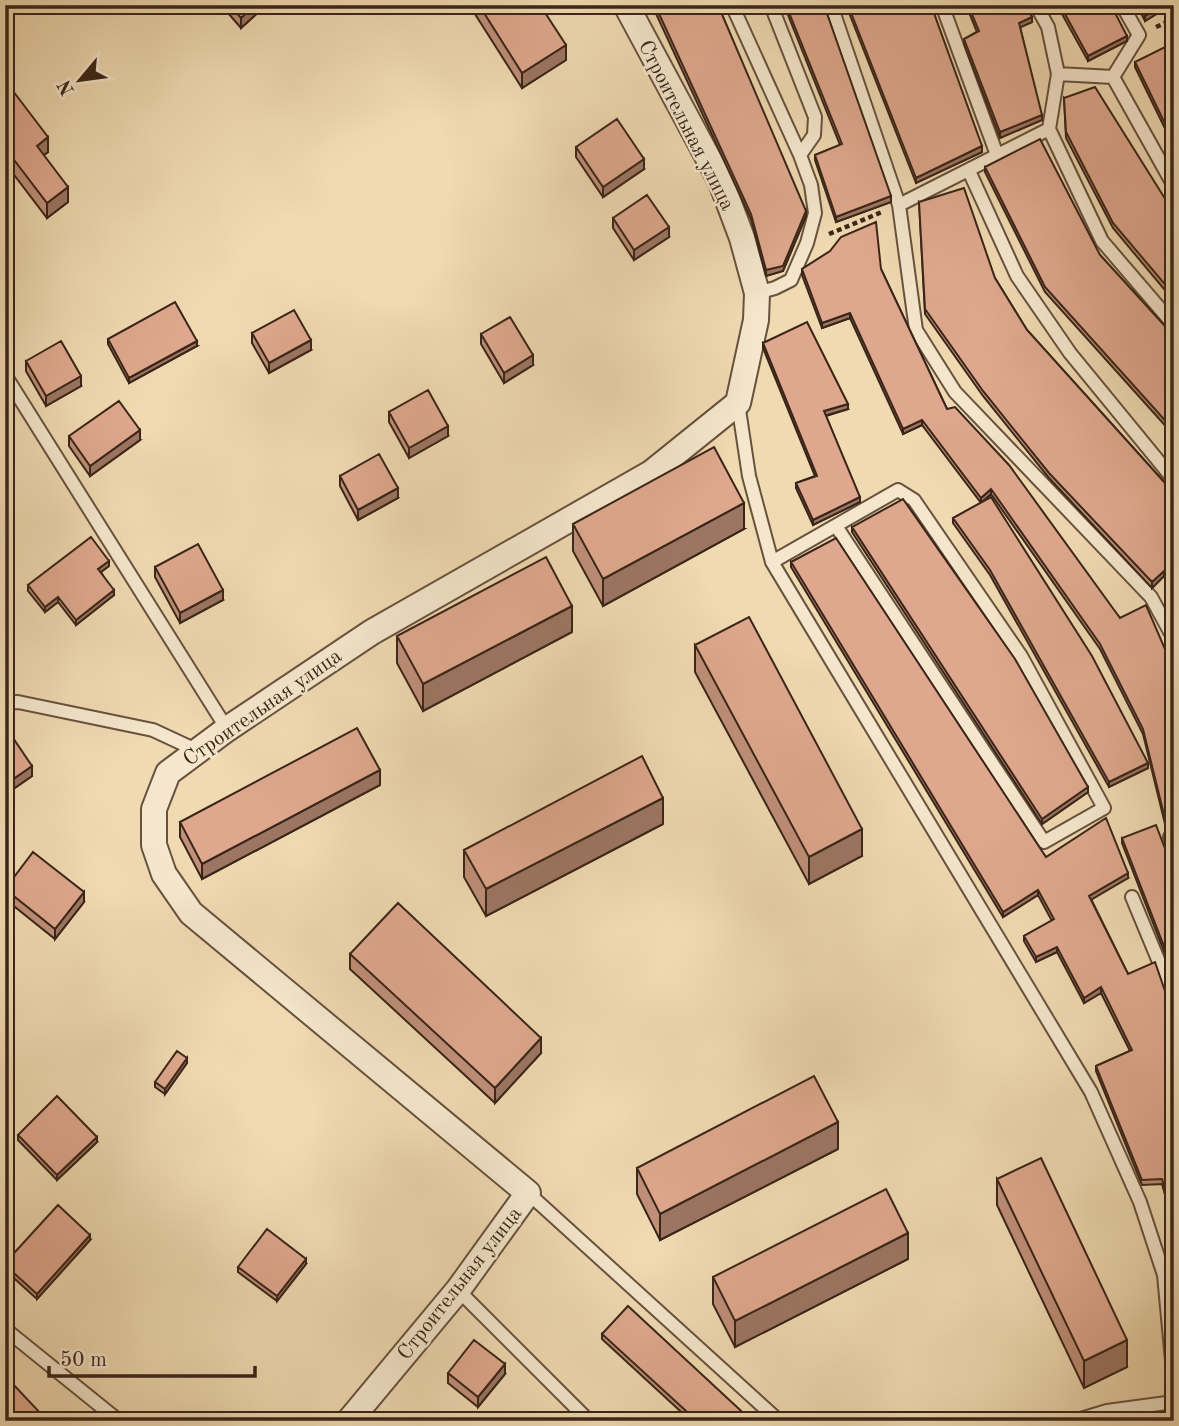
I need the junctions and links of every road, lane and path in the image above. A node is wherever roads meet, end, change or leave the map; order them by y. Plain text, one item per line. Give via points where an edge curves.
1 (9, 5) edge
2 (626, 5) edge
3 (732, 5) edge
4 (771, 5) edge
5 (831, 5) edge
6 (942, 5) edge
7 (1036, 5) edge
8 (1122, 5) edge
9 (5, 9) edge
10 (1058, 74) junction
11 (1113, 77) junction
12 (1049, 129) junction
13 (800, 155) junction
14 (997, 155) junction
15 (969, 171) junction
16 (1174, 186) edge
17 (899, 205) junction
18 (866, 219) dead end
19 (807, 243) junction
20 (757, 293) junction
21 (1174, 325) edge
22 (5, 375) edge
23 (738, 403) junction
24 (1174, 480) edge
25 (836, 526) junction
26 (772, 562) junction
27 (1174, 639) edge
28 (5, 703) edge
29 (227, 729) junction
30 (196, 750) junction
31 (1132, 897) dead end
32 (1174, 998) edge
33 (528, 1193) junction
34 (458, 1290) junction
35 (5, 1329) edge
36 (1174, 1382) edge
37 (1174, 1402) edge
38 (119, 1421) edge
39 (349, 1421) edge
40 (589, 1421) edge
41 (779, 1421) edge
42 (1074, 1421) edge

1 - 9 path
2 - 20 street, Строительная улица via 722,182
3 - 13 lane
4 - 13 lane via 815,117 814,135
5 - 17 lane
6 - 14 lane
7 - 10 lane via 1048,27
8 - 11 lane via 1139,35
10 - 11 lane
10 - 12 lane
11 - 16 lane
12 - 14 lane
12 - 21 lane via 1102,241
13 - 19 lane via 815,213
14 - 15 lane
15 - 17 lane
15 - 24 lane via 1017,276 1070,353
17 - 27 lane via 916,330 955,392 1151,597
18 - 19 path
19 - 20 lane via 791,279
20 - 23 street, Строительная улица via 756,320
22 - 29 lane
23 - 26 lane via 749,476
23 - 29 street, Строительная улица via 651,473 372,632
25 - 25 lane via 898,490 914,500 1021,656 1104,808 1044,842
25 - 26 lane
26 - 36 lane via 1091,1092 1140,1202 1164,1275
28 - 30 lane via 153,730
29 - 30 street, Строительная улица
30 - 33 street, Строительная улица via 168,773 154,809 154,845 164,874 191,913
31 - 32 lane
33 - 34 street, Строительная улица
33 - 41 lane
34 - 39 street, Строительная улица
34 - 40 lane
35 - 38 lane
37 - 42 lane via 1107,1411

